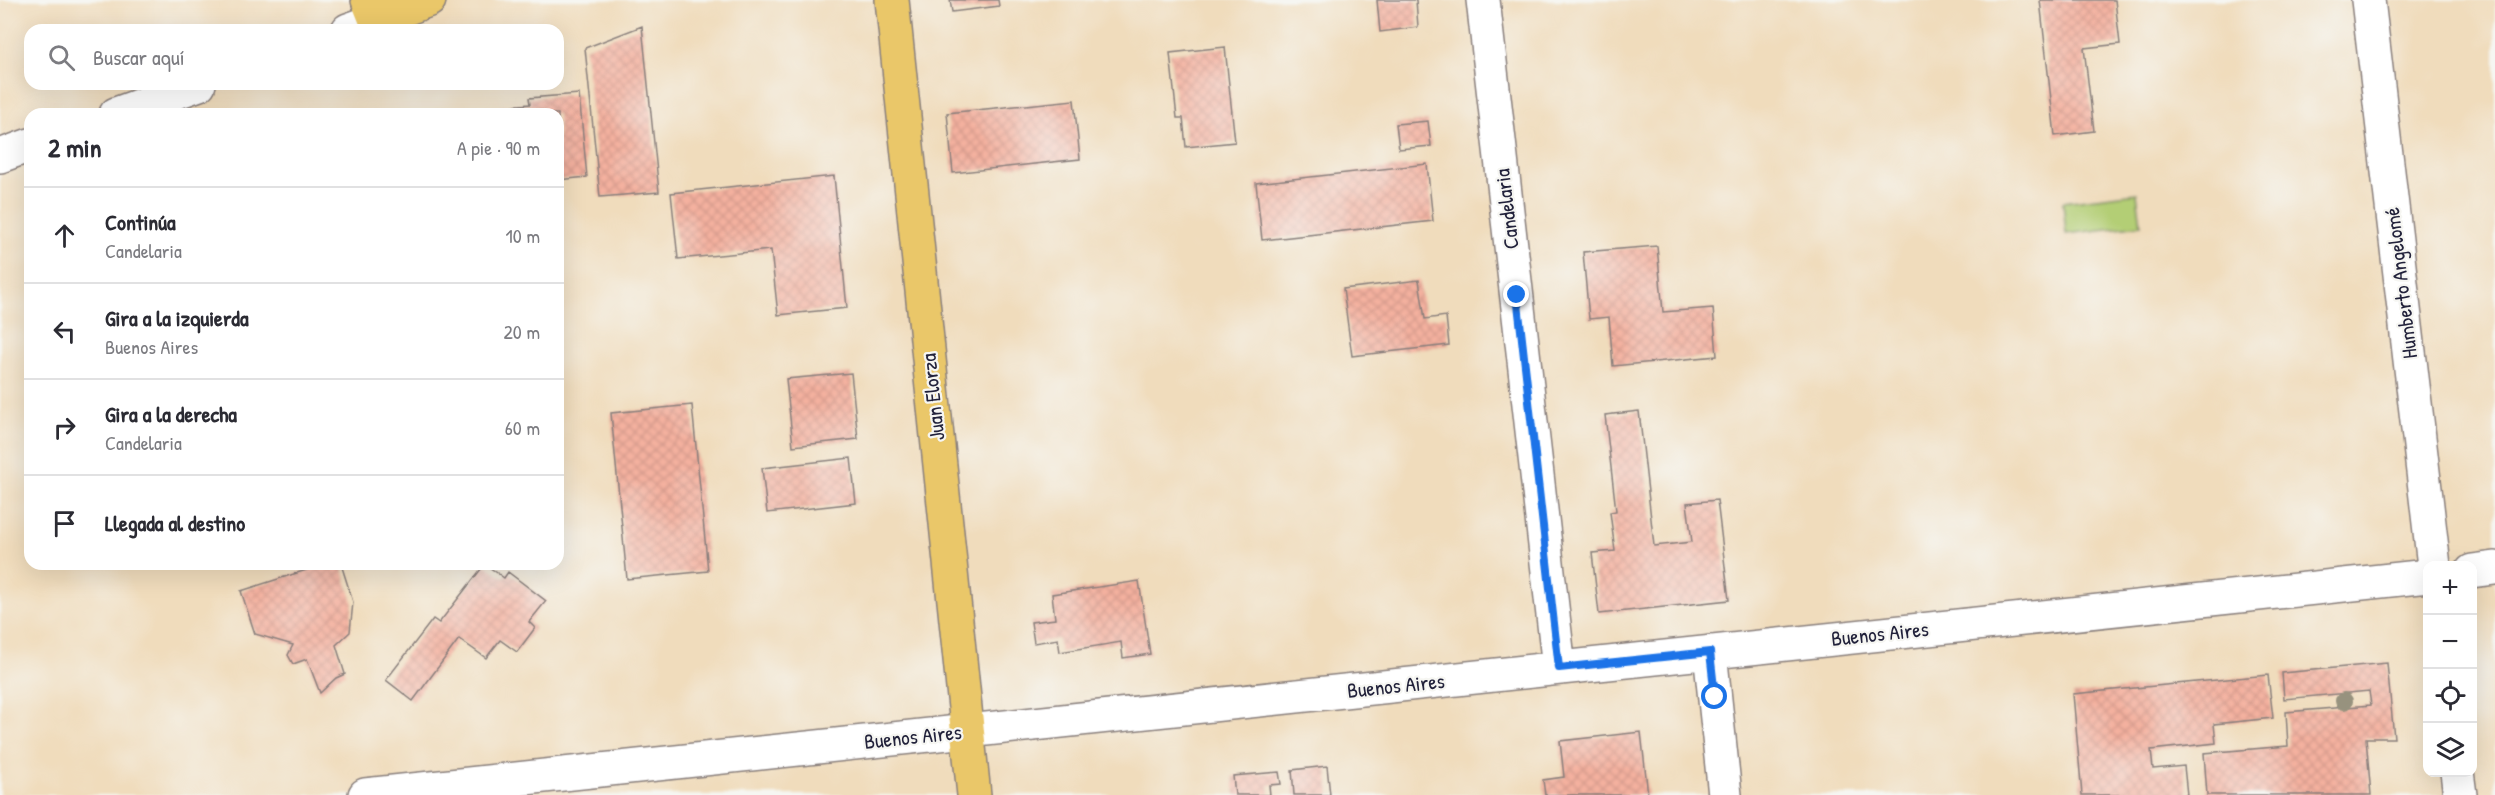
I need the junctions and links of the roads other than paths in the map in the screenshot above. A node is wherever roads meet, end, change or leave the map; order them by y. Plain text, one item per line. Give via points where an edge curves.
1 (429, 0) edge
2 (892, 0) edge
3 (1483, 0) edge
4 (2368, 0) edge
5 (364, 17) edge
6 (182, 90) edge
7 (133, 108) edge
8 (24, 148) edge
9 (0, 156) edge
10 (2433, 561) edge
11 (2495, 568) edge
12 (2477, 570) edge
13 (2423, 576) edge
14 (1710, 652) junction
15 (1559, 668) junction
16 (968, 732) junction
17 (2458, 777) edge
18 (365, 795) edge
19 (974, 795) edge
20 (1725, 795) edge
21 (2460, 795) edge

1 - 5 main road
2 - 16 main road, Juan Elorza
3 - 15 street, Candelaria
4 - 10 street, Humberto Angelomé
6 - 7 street
8 - 9 street
11 - 12 street
13 - 14 street, Buenos Aires
14 - 15 street, Buenos Aires
14 - 20 street
15 - 16 street, Buenos Aires
16 - 18 street, Buenos Aires
16 - 19 main road, Juan Elorza
17 - 21 street

